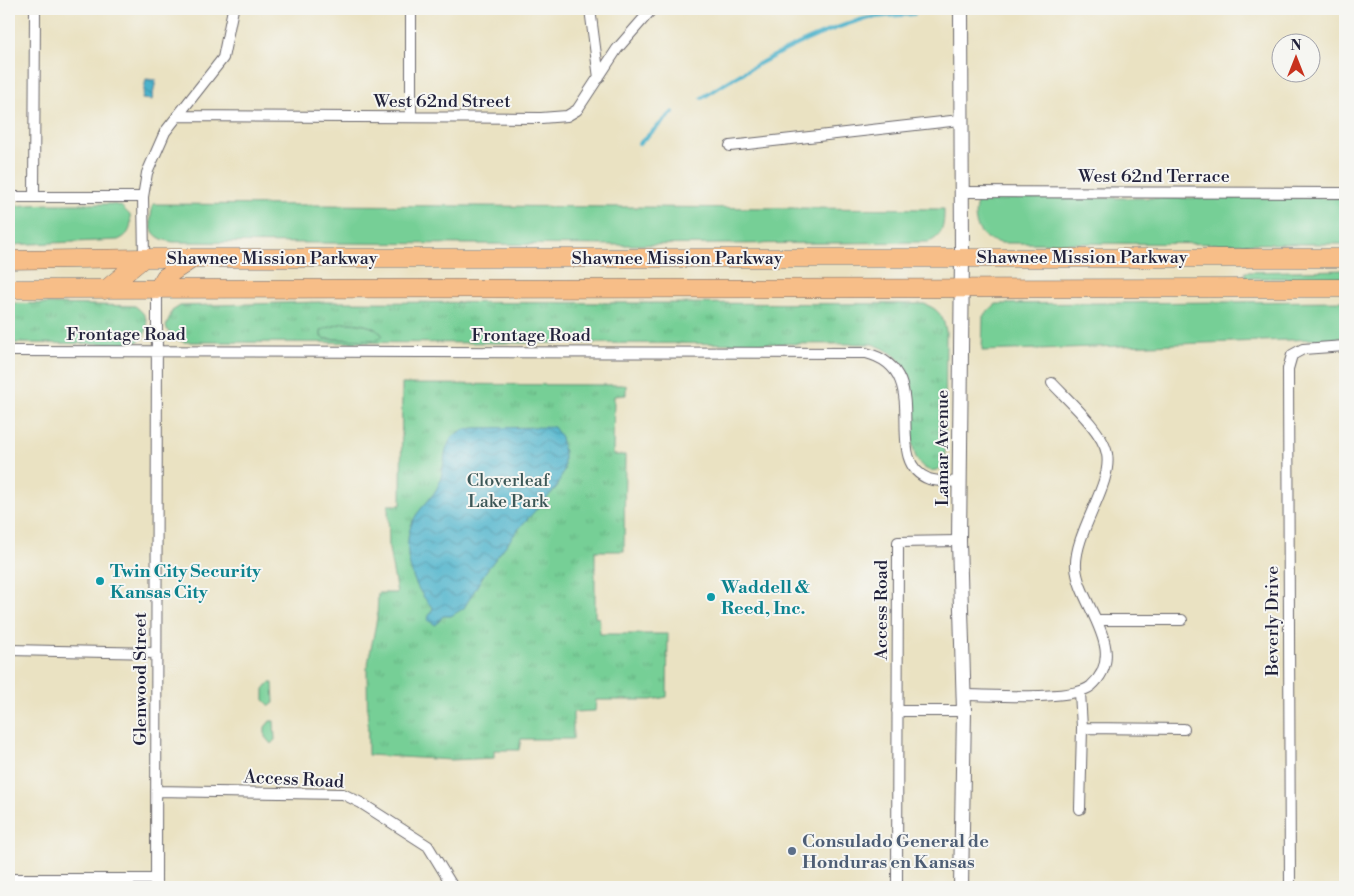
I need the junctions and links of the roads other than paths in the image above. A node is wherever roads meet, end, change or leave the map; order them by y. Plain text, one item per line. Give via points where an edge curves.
1 (34, 9) edge
2 (233, 9) edge
3 (411, 9) edge
4 (590, 9) edge
5 (652, 9) edge
6 (960, 9) edge
7 (599, 78) junction
8 (178, 116) junction
9 (411, 116) junction
10 (960, 120) junction
11 (730, 146) dead end
12 (962, 192) junction
13 (1345, 193) edge
14 (9, 197) edge
15 (34, 197) junction
16 (142, 197) junction
17 (962, 257) junction
18 (144, 258) junction
19 (194, 258) junction
20 (1345, 258) edge
21 (9, 260) edge
22 (1345, 288) edge
23 (9, 289) edge
24 (962, 289) junction
25 (105, 290) junction
26 (157, 290) junction
27 (1345, 346) edge
28 (9, 350) edge
29 (158, 350) junction
30 (1052, 383) dead end
31 (960, 482) junction
32 (959, 541) junction
33 (1098, 620) junction
34 (1182, 620) dead end
35 (9, 650) edge
36 (156, 653) junction
37 (1080, 692) junction
38 (964, 695) junction
39 (897, 711) junction
40 (964, 711) junction
41 (1082, 728) junction
42 (1184, 728) dead end
43 (156, 791) junction
44 (1080, 809) dead end
45 (9, 879) edge
46 (156, 883) edge
47 (453, 887) edge
48 (897, 887) edge
49 (961, 887) edge
50 (1290, 887) edge

1 - 15 street
2 - 8 street via 223,58
3 - 9 street
4 - 7 street
5 - 7 street, West 62nd Street via 617,49
6 - 10 street, Lamar Avenue
7 - 9 street, West 62nd Street via 577,110 567,116
8 - 9 street, West 62nd Street
8 - 16 street via 160,142 147,173
10 - 11 street
10 - 12 street, Lamar Avenue
12 - 13 street, West 62nd Terrace
12 - 17 street, Lamar Avenue
14 - 15 street
15 - 16 street
16 - 18 street
17 - 19 highway, Shawnee Mission Parkway
17 - 20 highway, Shawnee Mission Parkway
17 - 24 street, Lamar Avenue
18 - 19 highway, Shawnee Mission Parkway
18 - 21 highway, Shawnee Mission Parkway
18 - 25 highway
19 - 26 highway via 165,277
22 - 24 highway, Shawnee Mission Parkway
23 - 25 highway, Shawnee Mission Parkway
24 - 26 highway, Shawnee Mission Parkway
24 - 31 street, Lamar Avenue
25 - 26 highway, Shawnee Mission Parkway
26 - 29 street, Glenwood Street
27 - 50 street, Beverly Drive via 1303,349 1292,355 1288,370
28 - 29 street, Frontage Road
29 - 31 street, Frontage Road via 866,353 890,364 901,380 910,463 930,480
29 - 36 street, Glenwood Street
30 - 33 street via 1094,428 1107,454 1106,474 1081,539 1076,565 1079,586
31 - 32 street, Lamar Avenue
32 - 38 street, Lamar Avenue
32 - 39 street, Access Road via 898,542
33 - 34 street
33 - 37 street via 1104,638 1105,656 1101,673 1091,686
35 - 36 street
36 - 43 street, Glenwood Street
37 - 38 street
37 - 41 street
38 - 40 street, Lamar Avenue
39 - 40 street
39 - 48 street, Access Road
40 - 49 street, Lamar Avenue
41 - 42 street
41 - 44 street
43 - 46 street, Glenwood Street
43 - 47 street, Access Road via 343,794 428,846
45 - 46 street

